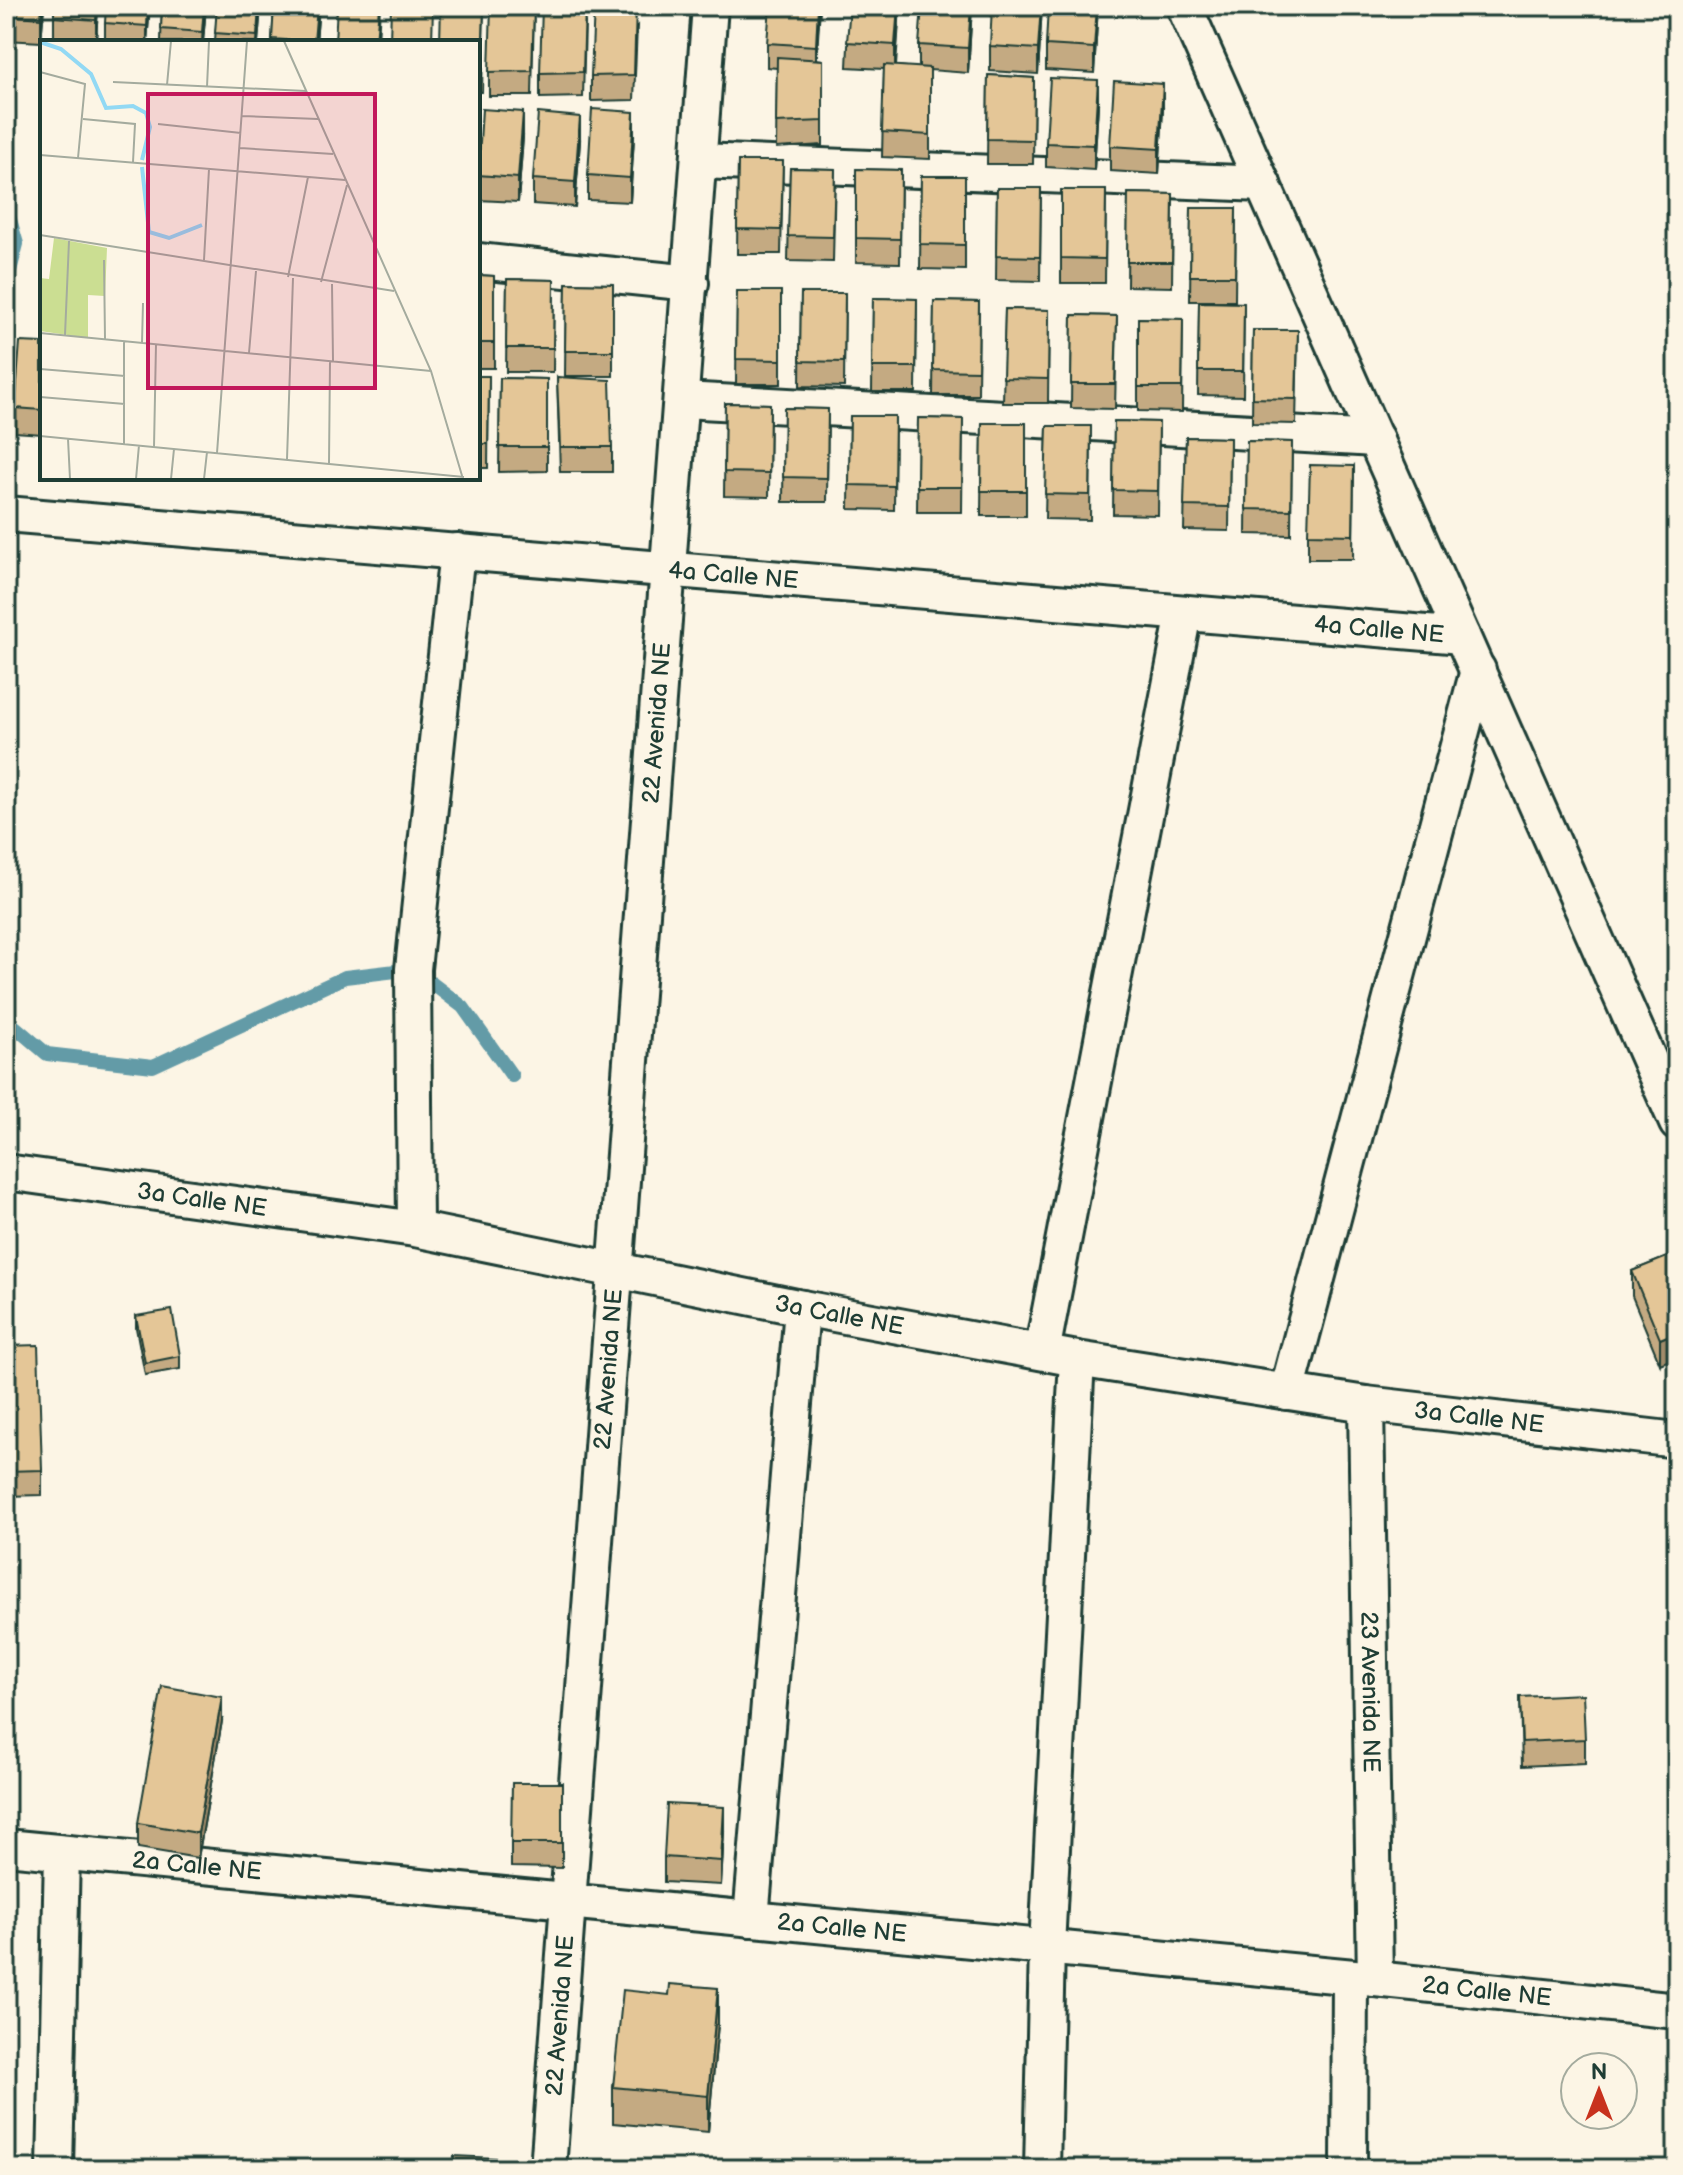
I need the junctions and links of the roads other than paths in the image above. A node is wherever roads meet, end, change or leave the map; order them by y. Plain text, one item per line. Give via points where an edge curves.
1 (710, 6) edge
2 (1184, 6) edge
3 (700, 161) junction
4 (1263, 184) junction
5 (480, 261) edge
6 (691, 283) junction
7 (683, 400) junction
8 (1376, 439) junction
9 (6, 514) edge
10 (457, 551) junction
11 (670, 569) junction
12 (1184, 613) junction
13 (1462, 636) junction
14 (1478, 670) junction
15 (1677, 1123) edge
16 (6, 1172) edge
17 (415, 1229) junction
18 (617, 1271) junction
19 (802, 1308) junction
20 (1042, 1352) junction
21 (1077, 1359) junction
22 (1287, 1392) junction
23 (1366, 1404) junction
24 (1677, 1440) edge
25 (6, 1847) edge
26 (62, 1853) junction
27 (569, 1901) junction
28 (751, 1919) junction
29 (1047, 1947) junction
30 (1362, 1978) junction
31 (1677, 2011) edge
32 (55, 2169) edge
33 (548, 2169) edge
34 (1042, 2169) edge
35 (1349, 2169) edge

1 - 3 street, 22 Avenida NE
2 - 4 street
3 - 4 street
3 - 6 street, 22 Avenida NE
4 - 8 street
5 - 6 street
6 - 7 street, 22 Avenida NE
7 - 8 street
7 - 11 street, 22 Avenida NE
8 - 13 street
9 - 10 street, 4a Calle NE
10 - 11 street, 4a Calle NE
10 - 17 street via 413,969
11 - 12 street, 4a Calle NE
11 - 18 street, 22 Avenida NE
12 - 13 street, 4a Calle NE
12 - 20 street
13 - 14 street
14 - 15 street
14 - 22 street
16 - 17 street, 3a Calle NE
17 - 18 street, 3a Calle NE
18 - 19 street, 3a Calle NE
18 - 27 street, 22 Avenida NE
19 - 20 street, 3a Calle NE
19 - 28 street
20 - 21 street, 3a Calle NE
21 - 22 street, 3a Calle NE
21 - 29 street
22 - 23 street, 3a Calle NE
23 - 24 street, 3a Calle NE
23 - 30 street, 23 Avenida NE
25 - 26 street, 2a Calle NE
26 - 27 street, 2a Calle NE
26 - 32 street
27 - 28 street, 2a Calle NE
27 - 33 street, 22 Avenida NE
28 - 29 street, 2a Calle NE
29 - 30 street, 2a Calle NE
29 - 34 street
30 - 31 street, 2a Calle NE
30 - 35 street, 23 Avenida NE

